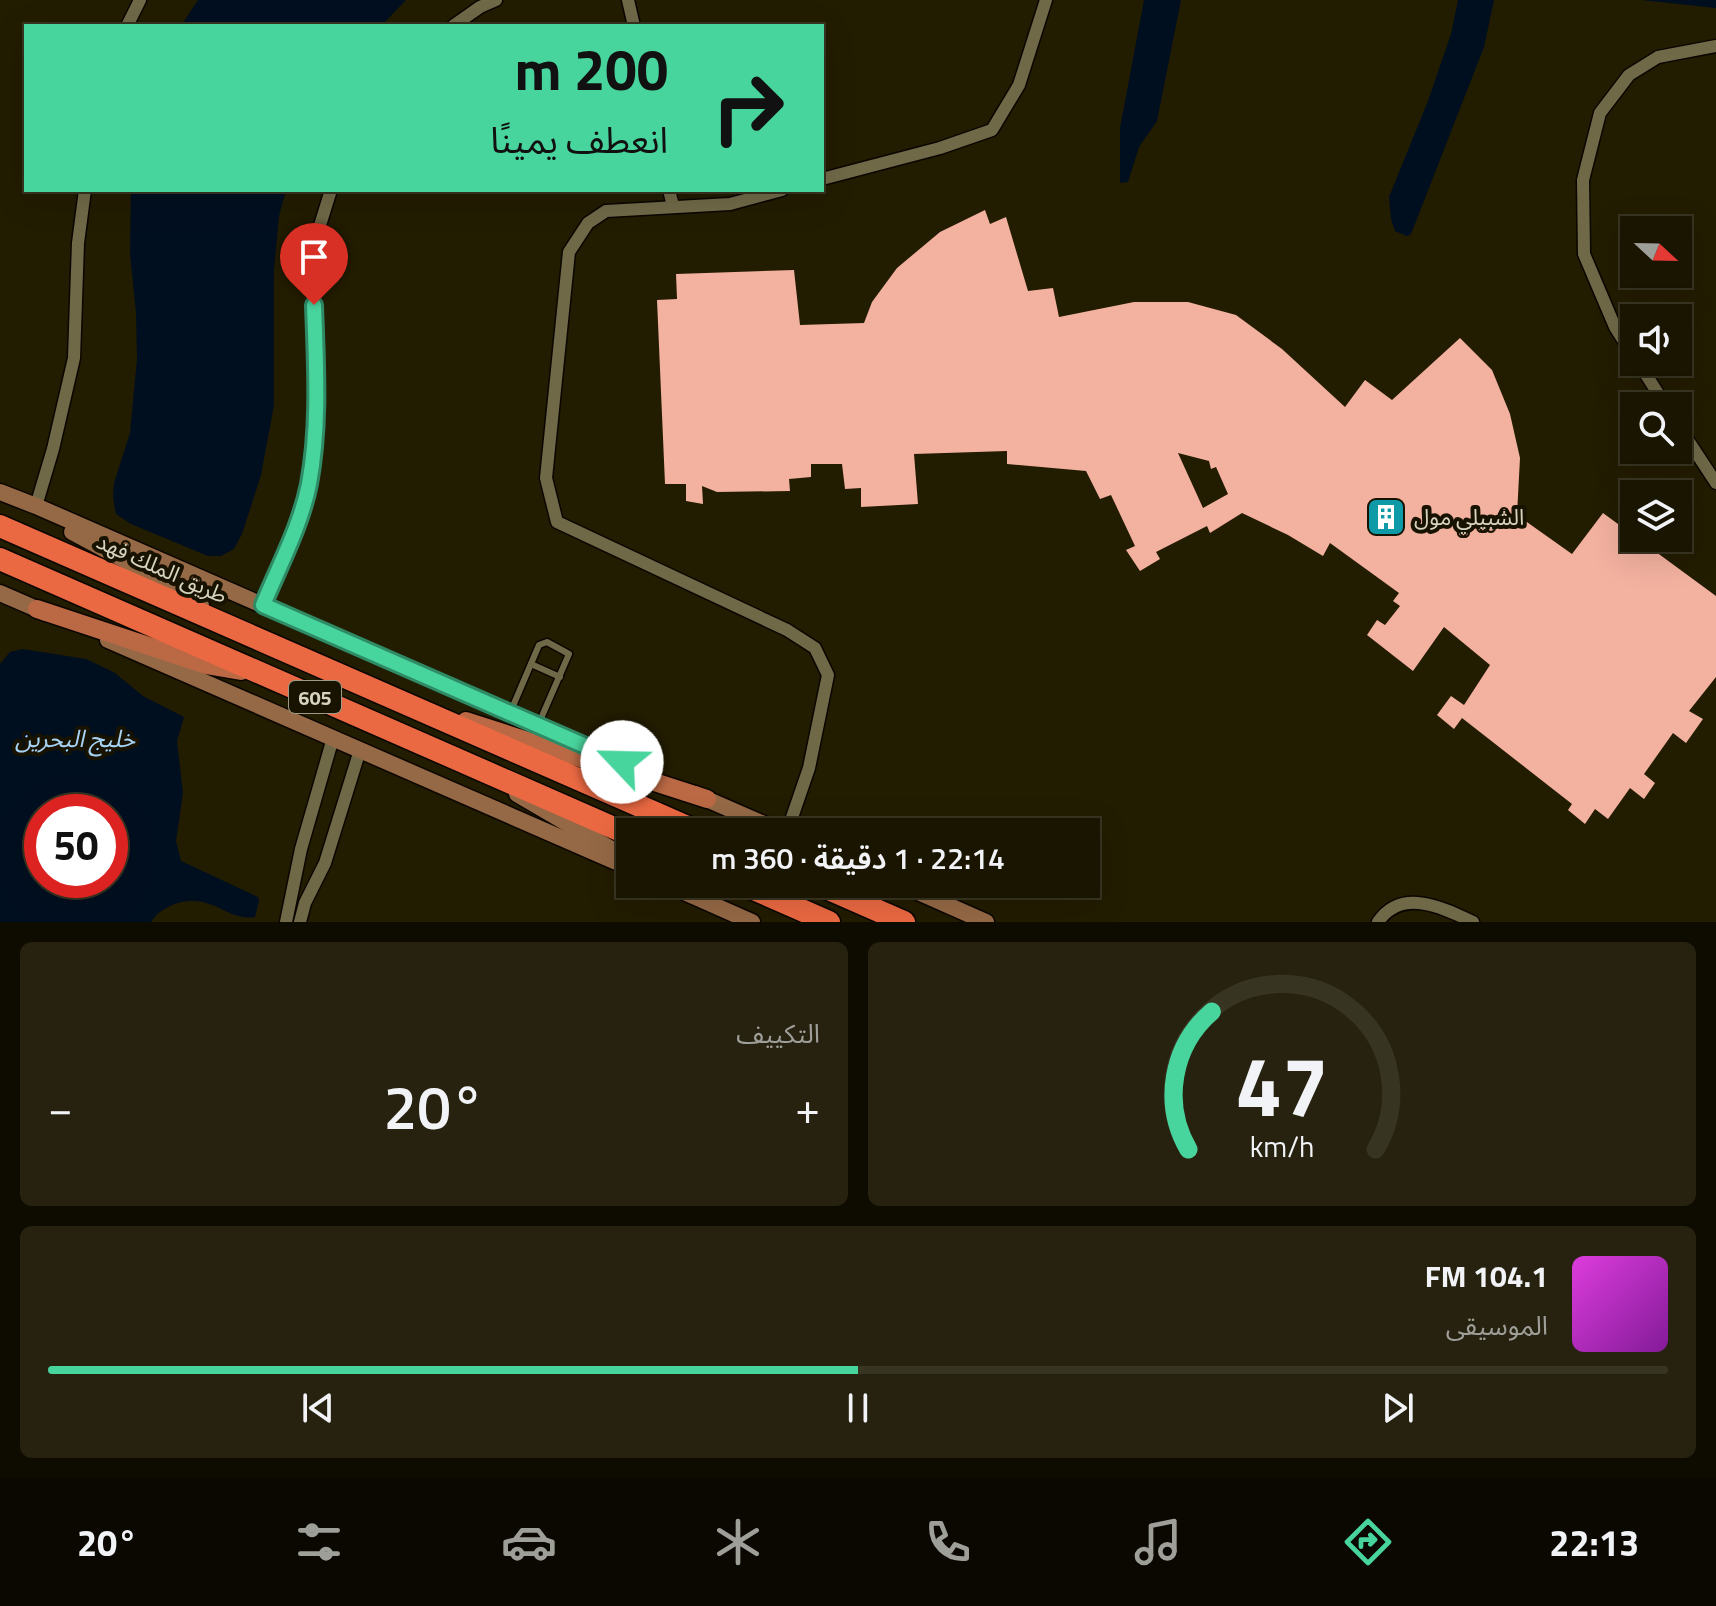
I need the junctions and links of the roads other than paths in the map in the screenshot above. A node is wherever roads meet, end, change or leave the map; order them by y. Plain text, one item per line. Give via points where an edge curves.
1 (140, 0) edge
2 (496, 0) edge
3 (628, 0) edge
4 (1046, 0) edge
5 (128, 24) edge
6 (456, 24) edge
7 (634, 24) edge
8 (1716, 46) edge
9 (824, 178) edge
10 (85, 192) edge
11 (330, 192) edge
12 (670, 192) edge
13 (775, 192) edge
14 (673, 206) junction
15 (1620, 335) edge
16 (1692, 446) edge
17 (1716, 483) edge
18 (0, 493) edge
19 (36, 506) junction
20 (0, 526) edge
21 (0, 559) edge
22 (0, 593) edge
23 (263, 605) junction
24 (37, 609) junction
25 (246, 634) junction
26 (531, 664) junction
27 (264, 674) junction
28 (560, 677) junction
29 (384, 694) junction
30 (510, 713) junction
31 (538, 725) junction
32 (333, 738) junction
33 (360, 750) junction
34 (475, 767) junction
35 (707, 799) junction
36 (667, 818) edge
37 (751, 818) edge
38 (789, 818) edge
39 (616, 829) edge
40 (616, 852) edge
41 (616, 862) edge
42 (697, 898) edge
43 (699, 898) edge
44 (774, 898) edge
45 (849, 898) edge
46 (932, 898) edge
47 (708, 903) junction
48 (286, 922) edge
49 (300, 922) edge
50 (752, 922) edge
51 (829, 922) edge
52 (904, 922) edge
53 (986, 922) edge
54 (1378, 922) edge
55 (1473, 922) edge

1 - 5 street
2 - 6 street
3 - 7 street
4 - 9 street via 1019,85 992,130
8 - 15 street via 1658,57 1629,75 1600,113 1583,180 1584,254
10 - 19 street via 74,358
11 - 23 street via 312,251 318,414 308,485
12 - 14 street
13 - 14 street via 730,204
14 - 38 street via 606,211 588,223 569,252 546,478 557,522 815,648 828,675 825,698 809,768
16 - 17 street
18 - 19 main road
18 - 25 main road via 154,576
19 - 23 main road
20 - 25 highway, طريق الملك فهد / 605
21 - 27 highway, 605
22 - 24 main road
23 - 30 main road
24 - 27 main road via 206,665
24 - 32 main road
25 - 29 highway, طريق الملك فهد / 605
26 - 28 lane
26 - 28 lane via 539,645 547,642 569,654
26 - 30 lane
27 - 34 highway, 605
28 - 31 lane
29 - 35 main road
29 - 36 highway, طريق الملك فهد / 605
30 - 31 main road
31 - 35 main road
32 - 33 main road
32 - 48 street
33 - 41 main road
33 - 49 street via 325,863
34 - 39 highway, 605
34 - 40 main road
35 - 37 main road
42 - 47 main road
43 - 47 main road
44 - 51 highway
45 - 52 highway
46 - 53 main road
47 - 50 main road
54 - 55 street via 1416,901

